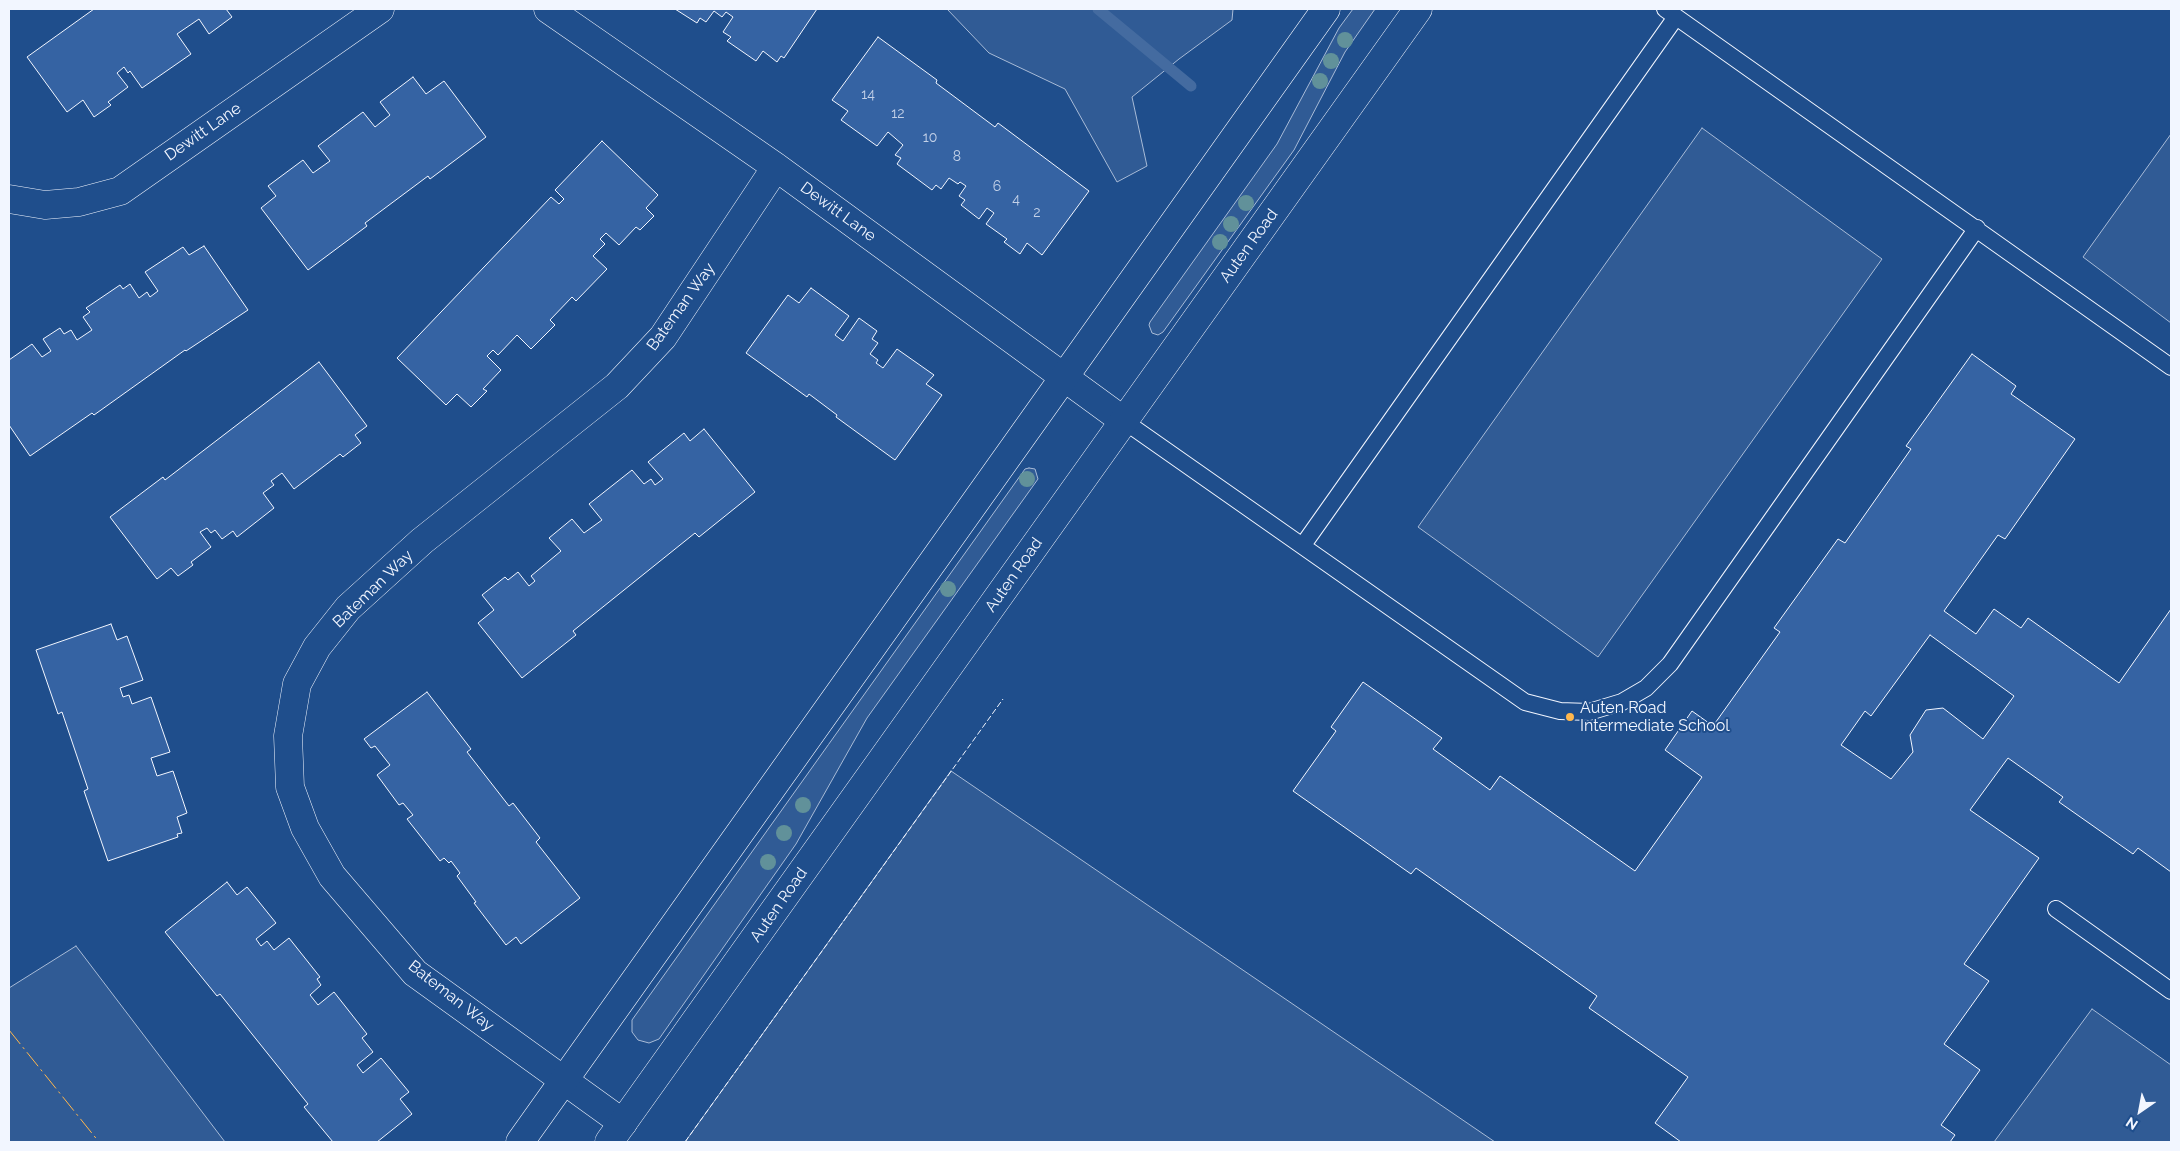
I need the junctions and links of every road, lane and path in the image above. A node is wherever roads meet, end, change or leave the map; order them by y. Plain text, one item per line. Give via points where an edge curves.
1 (380, 9) edge
2 (548, 9) edge
3 (1326, 9) edge
4 (1418, 9) edge
5 (1671, 13) edge
6 (776, 166) junction
7 (9, 198) edge
8 (1977, 228) junction
9 (2171, 367) edge
10 (1065, 378) junction
11 (1124, 421) junction
12 (1303, 545) junction
13 (2056, 909) dead end
14 (2171, 991) edge
15 (565, 1080) junction
16 (616, 1132) edge
17 (520, 1142) edge

1 - 7 street, Dewitt Lane via 120,191 79,202 45,205
2 - 6 street, Dewitt Lane
3 - 10 street
4 - 11 street, Auten Road
5 - 8 lane
5 - 12 lane
6 - 10 street, Dewitt Lane
6 - 15 street, Bateman Way via 663,337 617,386 422,541 348,608 317,647 297,684 288,736 290,787 305,828 332,876 415,972
8 - 9 lane
8 - 12 lane via 1670,664 1646,688 1622,702 1589,712 1560,711 1525,702
10 - 11 street, Dewitt Lane
10 - 15 street
11 - 12 lane
11 - 16 street, Auten Road
13 - 14 lane
15 - 16 street, Bateman Way
15 - 17 street

